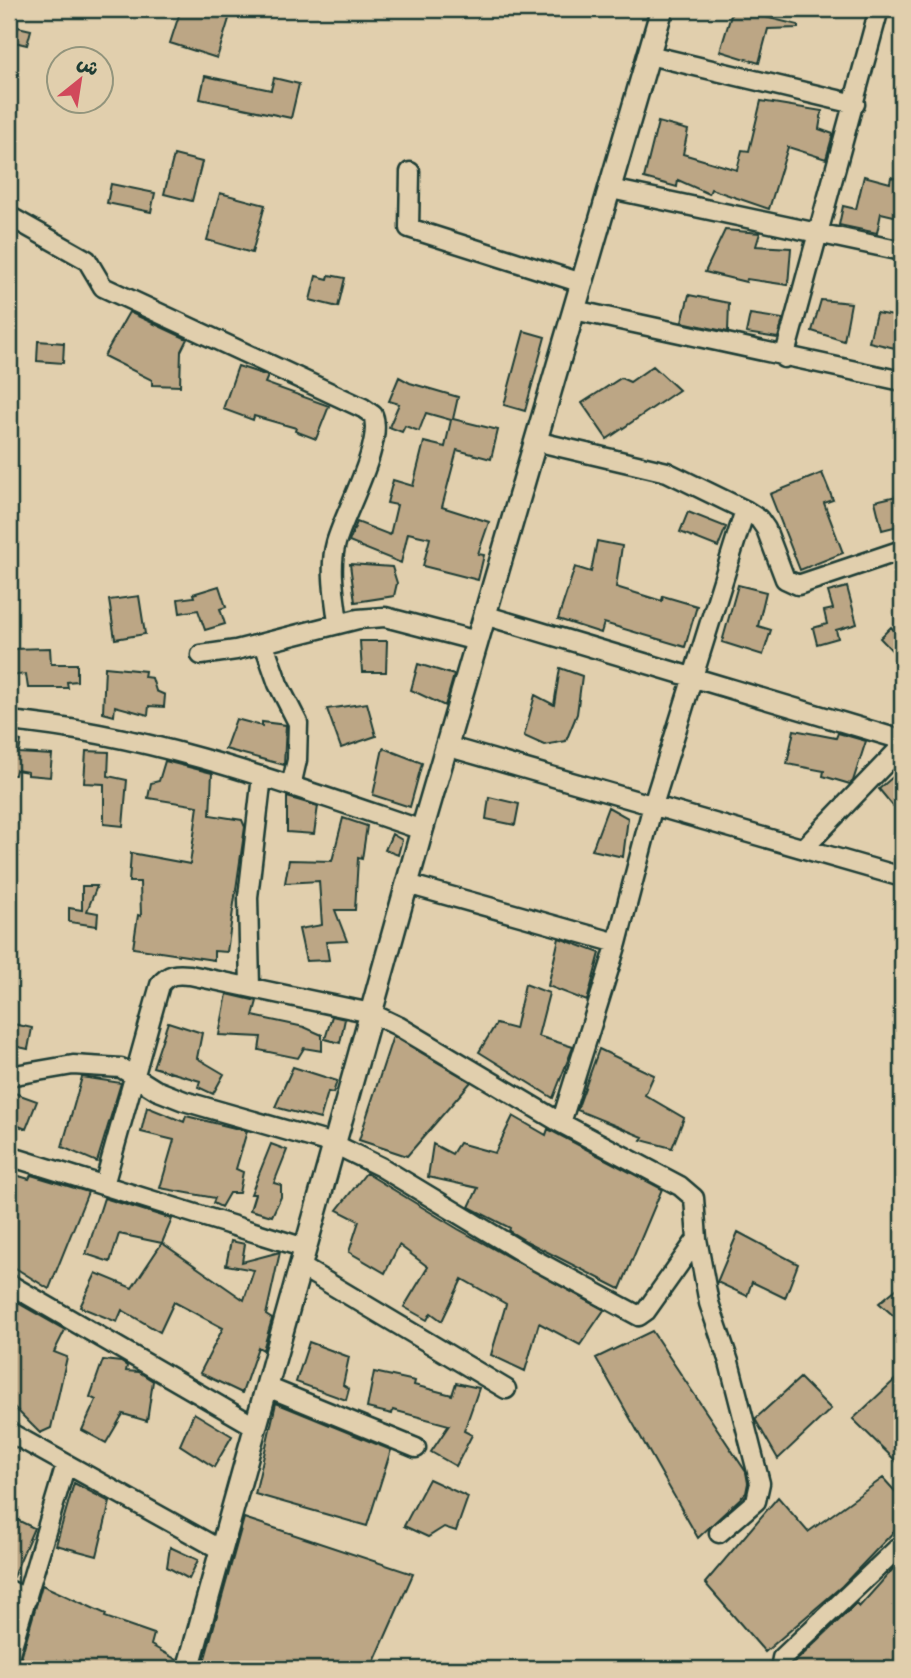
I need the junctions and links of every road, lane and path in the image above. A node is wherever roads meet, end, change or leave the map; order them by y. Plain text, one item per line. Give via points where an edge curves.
1 (662, 9) edge
2 (879, 9) edge
3 (649, 55) junction
4 (855, 104) junction
5 (411, 172) dead end
6 (611, 189) junction
7 (9, 216) edge
8 (819, 234) junction
9 (902, 251) edge
10 (582, 283) junction
11 (573, 310) junction
12 (784, 358) junction
13 (902, 381) edge
14 (535, 441) junction
15 (745, 510) junction
16 (902, 550) edge
17 (484, 615) junction
18 (338, 623) junction
19 (477, 640) junction
20 (264, 644) junction
21 (201, 655) dead end
22 (694, 678) junction
23 (9, 721) edge
24 (902, 740) edge
25 (446, 746) junction
26 (902, 746) edge
27 (262, 776) junction
28 (291, 786) junction
29 (653, 805) junction
30 (422, 830) junction
31 (805, 847) junction
32 (902, 877) edge
33 (407, 884) junction
34 (617, 943) junction
35 (250, 988) junction
36 (371, 1013) junction
37 (9, 1076) edge
38 (136, 1077) junction
39 (561, 1123) junction
40 (334, 1144) junction
41 (9, 1156) edge
42 (104, 1185) junction
43 (697, 1239) junction
44 (303, 1257) junction
45 (9, 1284) edge
46 (267, 1387) junction
47 (506, 1389) dead end
48 (256, 1427) junction
49 (9, 1432) edge
50 (416, 1447) dead end
51 (66, 1464) junction
52 (719, 1533) dead end
53 (902, 1544) edge
54 (221, 1550) junction
55 (9, 1590) edge
56 (27, 1599) junction
57 (9, 1656) edge
58 (188, 1669) edge
59 (780, 1669) edge

1 - 3 street
2 - 4 street
3 - 4 street
3 - 6 street
4 - 8 street
5 - 10 street via 409,228
6 - 8 street
6 - 10 street
7 - 18 street via 87,260 103,286 373,415 376,435 332,562
8 - 9 street
8 - 12 street
10 - 11 street
11 - 12 street
11 - 14 street
12 - 13 street
14 - 15 street via 667,472
14 - 17 street
15 - 16 street via 766,529 785,579 792,584
15 - 22 street
17 - 19 street
17 - 22 street
18 - 19 street via 385,617
18 - 20 street
19 - 25 street
20 - 21 street
20 - 28 street via 298,723
22 - 24 street
22 - 29 street
23 - 27 street via 53,725
25 - 29 street
25 - 30 street
26 - 31 street
27 - 28 street
27 - 35 street via 248,897
28 - 30 street
29 - 31 street
29 - 34 street
30 - 33 street
31 - 32 street
33 - 34 street
33 - 36 street
34 - 39 street
35 - 36 street
35 - 38 street via 190,975 166,977
36 - 39 street
36 - 40 street
37 - 38 street via 96,1065 121,1068
38 - 40 street via 184,1101
38 - 42 street
39 - 43 street via 680,1186 694,1198
40 - 43 street via 639,1316
40 - 44 street
41 - 42 street
42 - 44 street
43 - 52 street via 709,1303 760,1483 755,1501
44 - 46 street
44 - 47 street
45 - 48 street
46 - 48 street
46 - 50 street
48 - 54 street
49 - 51 street
51 - 54 street
51 - 56 street
53 - 59 street via 782,1658
54 - 58 street
55 - 56 street
56 - 57 street

